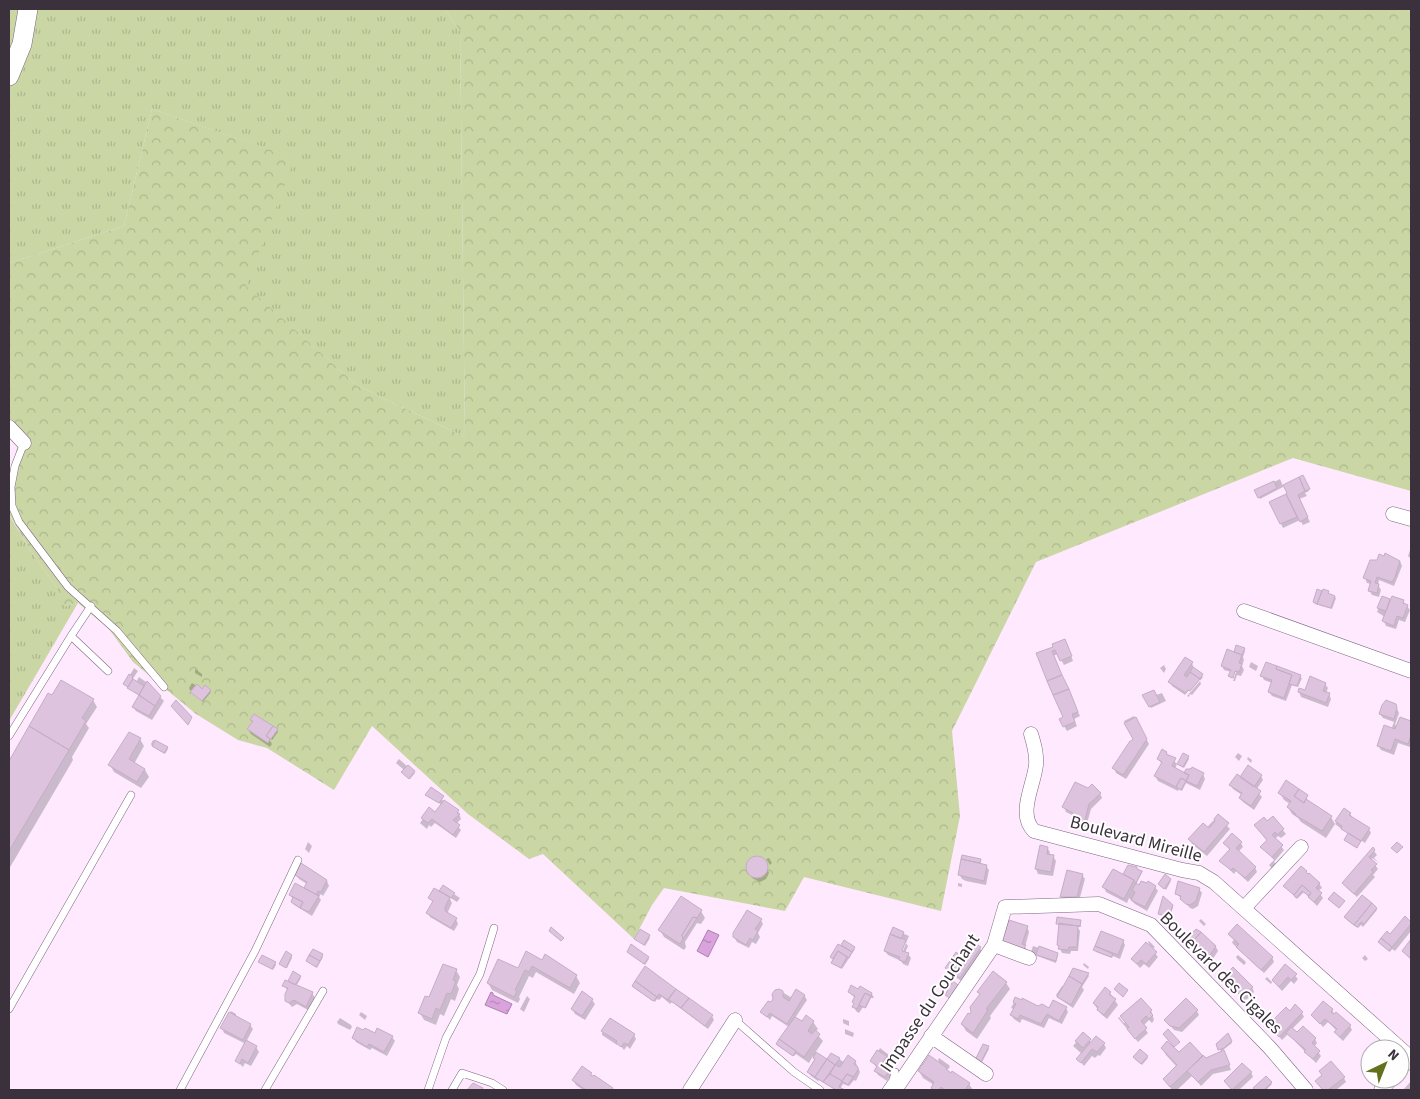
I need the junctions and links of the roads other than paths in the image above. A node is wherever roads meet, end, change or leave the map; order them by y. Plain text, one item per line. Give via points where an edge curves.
1 (28, 9) edge
2 (9, 76) edge
3 (9, 428) edge
4 (24, 443) joint
5 (1393, 514) dead end
6 (1411, 519) edge
7 (91, 606) junction
8 (1244, 611) dead end
9 (71, 636) junction
10 (108, 671) dead end
11 (1411, 671) edge
12 (164, 687) dead end
13 (1031, 734) dead end
14 (9, 736) edge
15 (131, 794) dead end
16 (1301, 847) dead end
17 (298, 860) dead end
18 (1005, 907) joint
19 (1244, 908) junction
20 (494, 928) dead end
21 (994, 945) junction
22 (1030, 958) dead end
23 (323, 991) dead end
24 (9, 1009) edge
25 (735, 1020) joint
26 (931, 1036) junction
27 (1411, 1058) edge
28 (895, 1072) dead end
29 (986, 1074) dead end
30 (180, 1090) edge
31 (265, 1090) edge
32 (428, 1090) edge
33 (452, 1090) edge
34 (503, 1090) edge
35 (690, 1090) edge
36 (820, 1090) edge
37 (886, 1090) edge
38 (895, 1090) edge
39 (1306, 1090) edge

1 - 2 main road via 22,44
3 - 4 street
4 - 7 lane via 11,487 15,514 68,587
5 - 6 street
7 - 9 lane
7 - 12 lane via 117,631
8 - 11 street
9 - 10 lane
9 - 14 lane
13 - 19 street, Boulevard Mireille via 1036,764 1027,824 1034,831 1199,873
15 - 24 lane
16 - 19 street
17 - 30 lane via 255,951
18 - 21 street, Impasse du Couchant
18 - 39 street, Boulevard des Cigales via 1100,904 1151,925 1270,1048
19 - 27 street, Boulevard Mireille
20 - 32 lane via 480,974 446,1038
21 - 22 street
21 - 26 street, Impasse du Couchant
23 - 31 lane
25 - 35 street
25 - 36 lane via 794,1072
26 - 29 street
26 - 38 street, Impasse du Couchant
28 - 37 lane
33 - 34 lane via 462,1073

